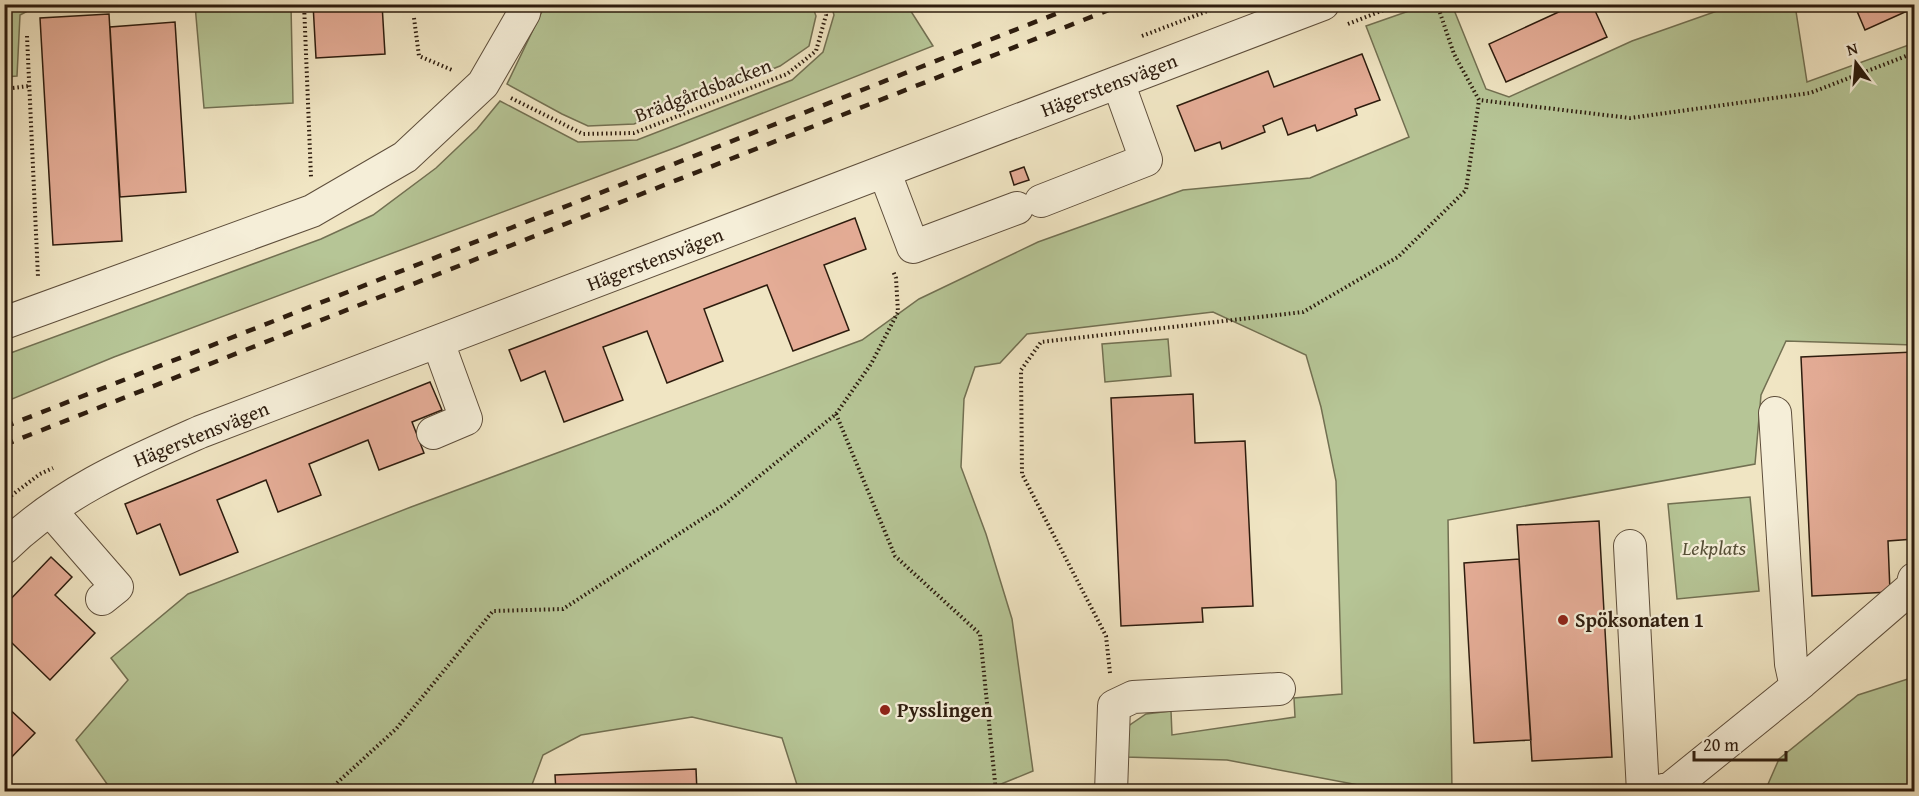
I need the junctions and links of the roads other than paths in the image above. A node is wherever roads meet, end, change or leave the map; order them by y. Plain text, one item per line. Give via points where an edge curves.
1 (526, 4) edge
2 (1323, 4) edge
3 (1118, 82) junction
4 (885, 173) junction
5 (4, 323) edge
6 (438, 342) junction
7 (1775, 413) dead end
8 (433, 433) dead end
9 (50, 510) junction
10 (1630, 546) dead end
11 (4, 548) edge
12 (1914, 579) edge
13 (102, 599) dead end
14 (1796, 687) junction
15 (1279, 689) dead end
16 (1657, 790) edge
17 (1111, 792) edge

1 - 5 street via 483,84 405,157 312,211
2 - 3 street, Hägerstensvägen
3 - 4 street, Hägerstensvägen
3 - 4 street via 1146,160 913,247
4 - 6 street, Hägerstensvägen
6 - 8 street via 466,419
6 - 9 street, Hägerstensvägen via 151,453 99,478
7 - 14 street via 1791,664
9 - 11 street, Hägerstensvägen
9 - 13 street via 117,587
10 - 16 street
12 - 14 street via 1912,587
14 - 16 street
15 - 17 street via 1133,698 1114,706

